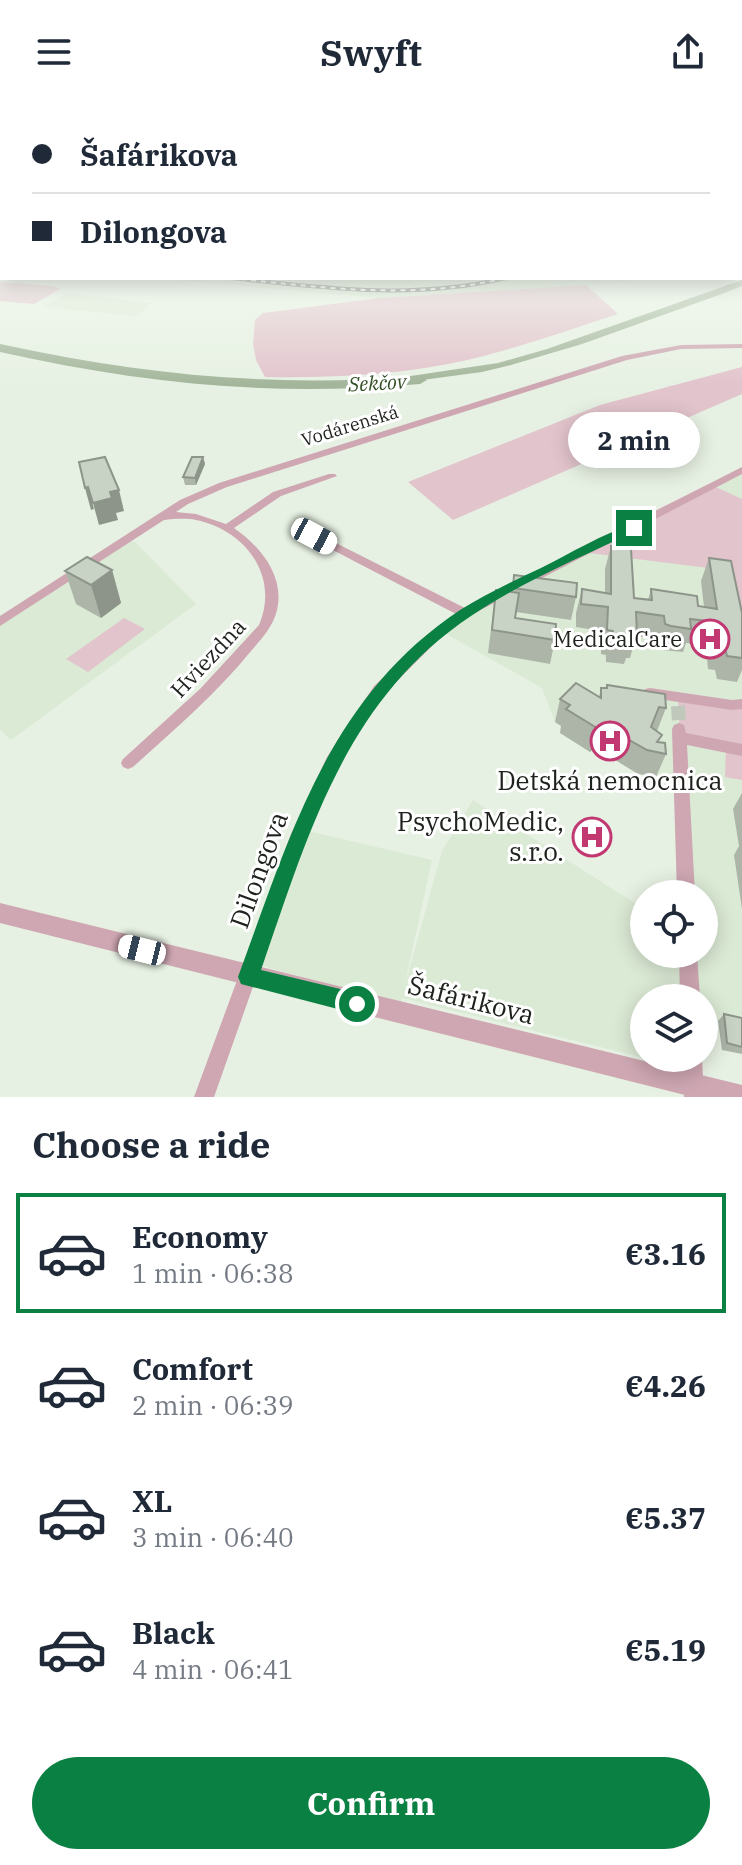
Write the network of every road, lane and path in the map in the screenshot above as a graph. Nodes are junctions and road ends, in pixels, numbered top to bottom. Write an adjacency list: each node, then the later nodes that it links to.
1 (742, 346): 4 (street, Vodárenská)
2 (742, 470): 7 (street, Dilongova)
3 (332, 476): 5 (street)
4 (158, 519): 5 (street, Hviezdna); 8 (street, Vodárenská)
5 (227, 528): 12 (street, Hviezdna)
6 (304, 531): 7 (street)
7 (465, 613): 15 (street, Dilongova)
8 (0, 622)
9 (639, 692): 10 (street)
10 (742, 704)
11 (742, 750): 13 (street)
12 (128, 763)
13 (685, 880)
14 (0, 913): 15 (street, Šafárikova)
15 (248, 977): 16 (street, Šafárikova); 17 (street, Dilongova)
16 (694, 1091): 18 (street, Šafárikova)
17 (204, 1097)
18 (742, 1097)

